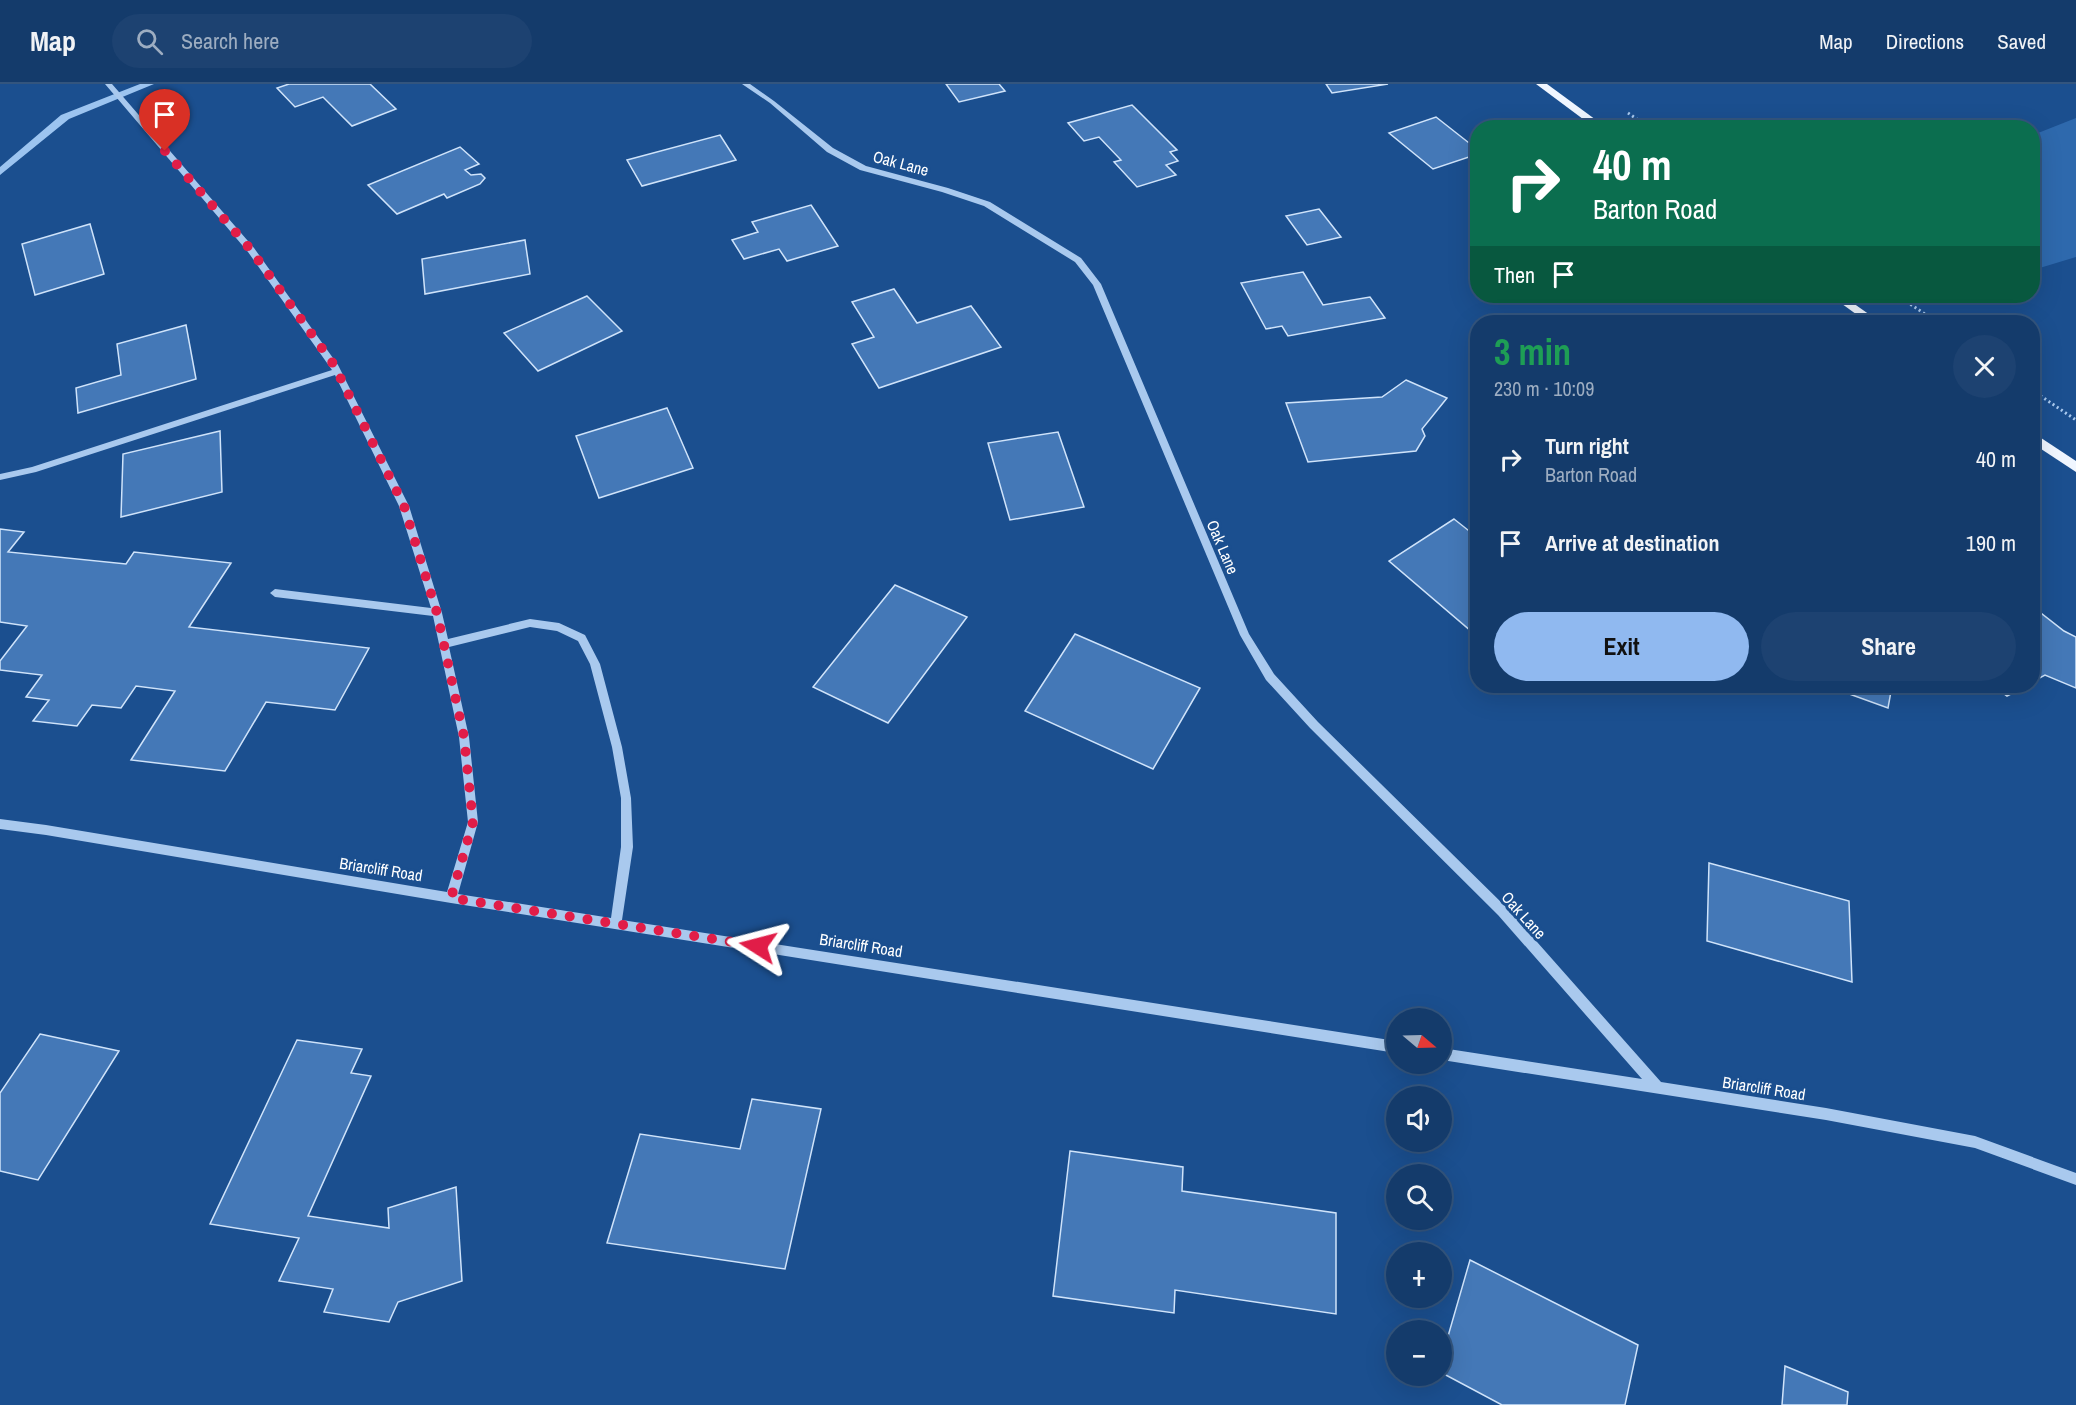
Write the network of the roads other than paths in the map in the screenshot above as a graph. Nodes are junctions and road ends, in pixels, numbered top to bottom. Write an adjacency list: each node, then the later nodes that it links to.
1 (745, 84): 19 (street, Oak Lane)
2 (1541, 84): 4 (main road)
3 (109, 86): 7 (street)
4 (1591, 120)
5 (1846, 303): 6 (main road)
6 (1864, 315)
7 (337, 371): 10 (street); 12 (street)
8 (2040, 442): 9 (main road)
9 (2076, 467)
10 (0, 477)
11 (275, 593): 12 (street)
12 (437, 613): 13 (street)
13 (444, 644): 15 (street); 16 (street)
14 (0, 825): 15 (street, Briarcliff Road)
15 (451, 898): 16 (street, Briarcliff Road)
16 (616, 924): 17 (street, Briarcliff Road)
17 (1386, 1045)
18 (1452, 1056): 19 (street, Briarcliff Road)
19 (1658, 1088): 20 (street, Briarcliff Road)
20 (2076, 1179)

